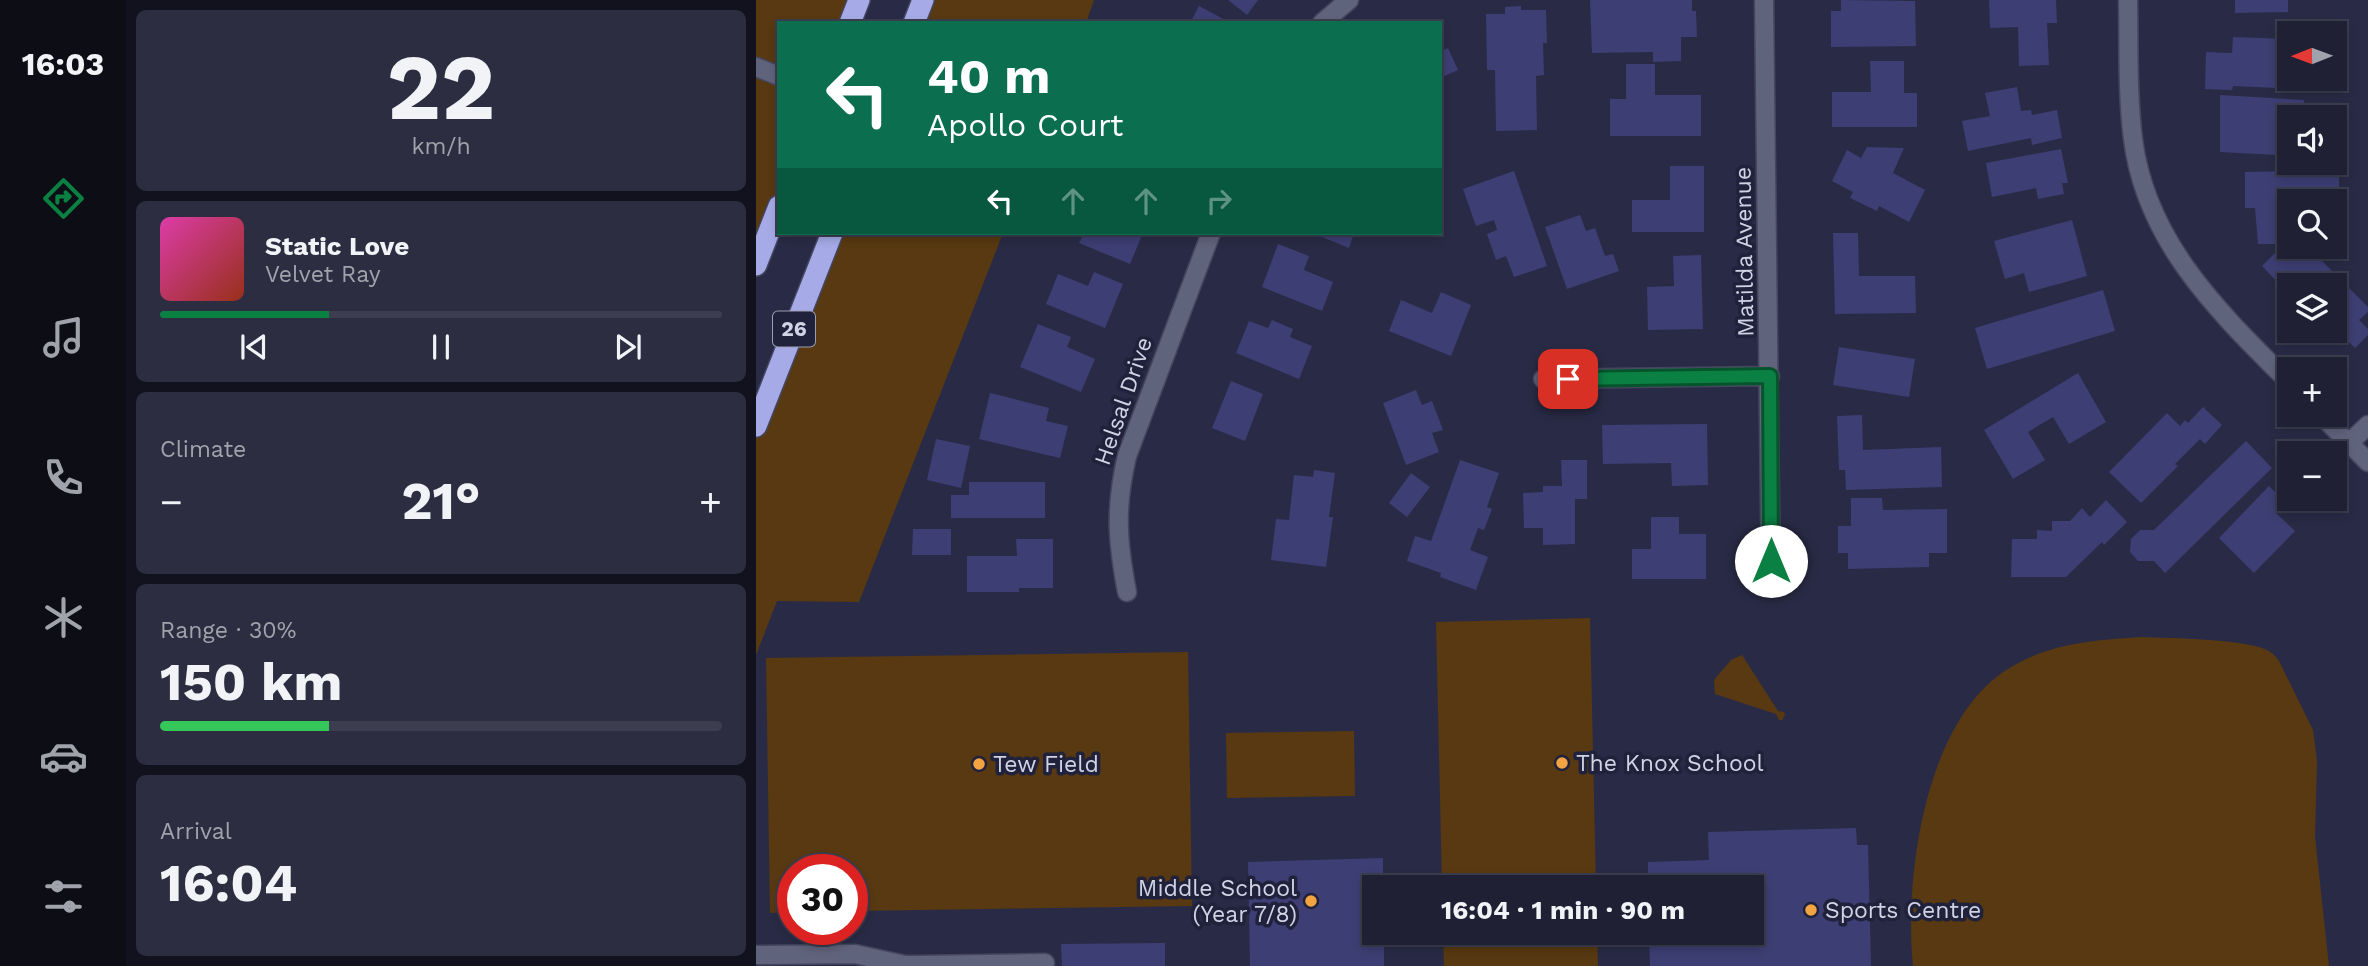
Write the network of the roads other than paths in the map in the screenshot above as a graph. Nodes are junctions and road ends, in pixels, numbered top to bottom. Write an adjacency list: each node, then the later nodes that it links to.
1 (859, 0): 6 (highway)
2 (923, 0): 7 (highway)
3 (1349, 0): 8 (street)
4 (1764, 0): 16 (street, Matilda Avenue)
5 (2128, 0): 15 (street)
6 (851, 21)
7 (915, 21)
8 (1324, 21)
9 (756, 67): 10 (street)
10 (777, 75)
11 (777, 211): 14 (highway)
12 (831, 235): 19 (highway, 26)
13 (1210, 235): 24 (street, Helsal Drive)
14 (756, 265)
15 (2277, 371)
16 (1770, 376): 17 (street); 23 (street, Matilda Avenue)
17 (1543, 379)
18 (2368, 425): 21 (street)
19 (756, 426)
20 (2333, 427): 21 (street)
21 (2349, 443): 22 (street)
22 (2368, 462)
23 (1771, 587)
24 (1127, 592)
25 (756, 955): 26 (street)
26 (1045, 963)

